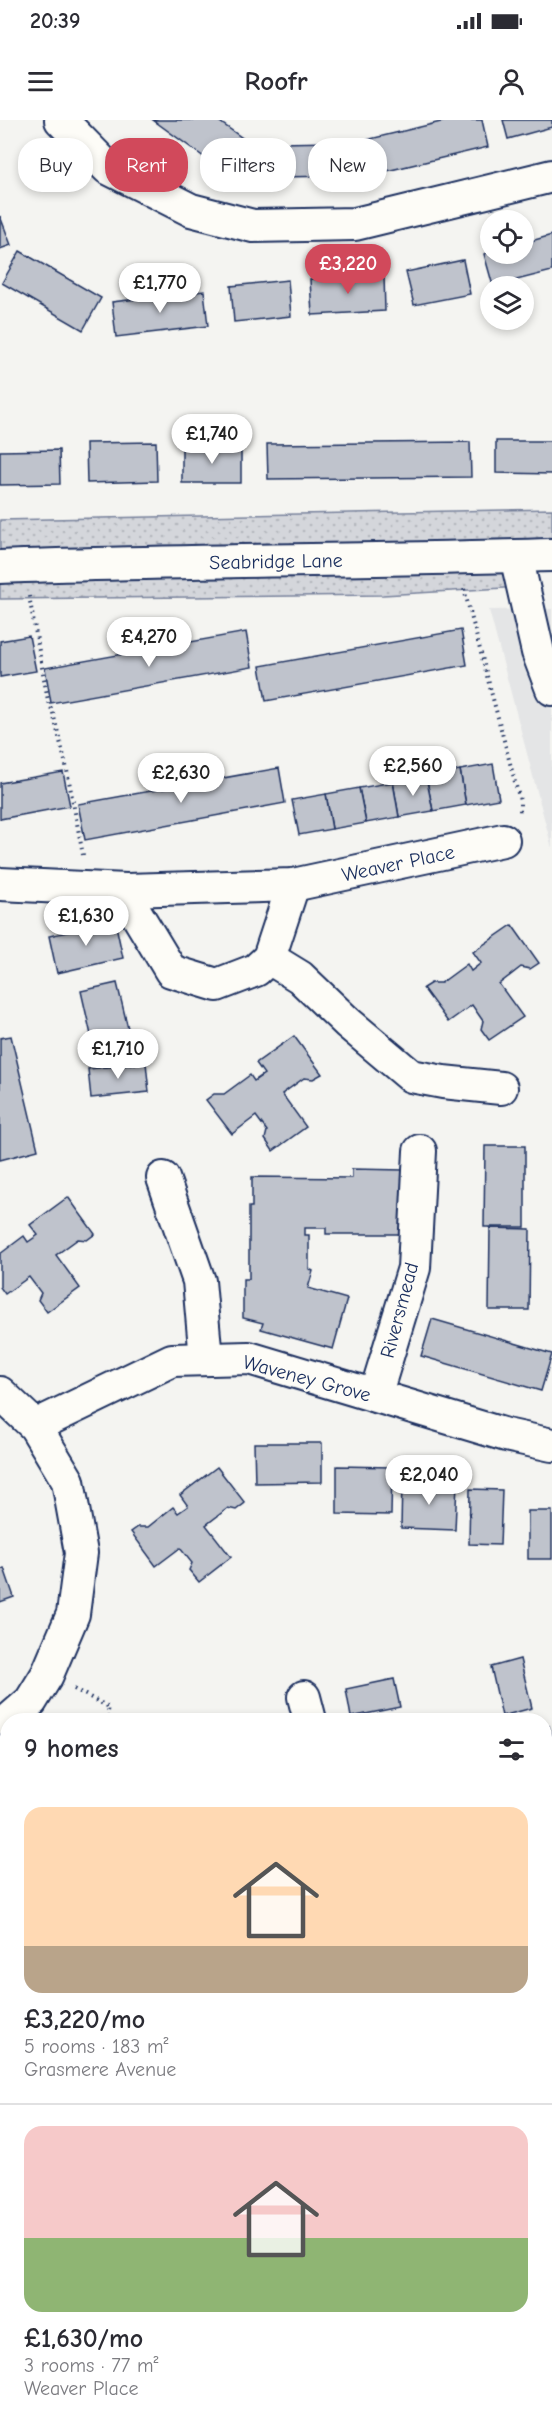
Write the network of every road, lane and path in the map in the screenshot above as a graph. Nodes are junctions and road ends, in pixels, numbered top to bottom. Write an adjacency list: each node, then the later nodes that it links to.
1 (61, 120): 2 (street)
2 (552, 176)
3 (552, 555): 4 (street, Seabridge Lane)
4 (516, 556): 5 (street, Seabridge Lane); 7 (street)
5 (456, 559): 6 (street, Seabridge Lane); 8 (path)
6 (12, 566): 11 (path)
7 (552, 689)
8 (503, 840): 10 (street, Weaver Place)
9 (0, 884): 11 (street, Weaver Place)
10 (293, 885): 12 (street, Weaver Place); 13 (street)
11 (89, 888): 12 (street, Weaver Place)
12 (126, 890): 13 (street)
13 (268, 958): 14 (street)
14 (501, 1088)
15 (420, 1152): 19 (street, Riversmead)
16 (163, 1178): 17 (street)
17 (206, 1359): 19 (street, Waveney Grove); 20 (street, Waveney Grove)
18 (0, 1393): 20 (street)
19 (375, 1396): 21 (street, Waveney Grove)
20 (35, 1426): 22 (street)
21 (552, 1445)
22 (47, 1675): 23 (street); 24 (path)
23 (17, 1713)
24 (107, 1713)

